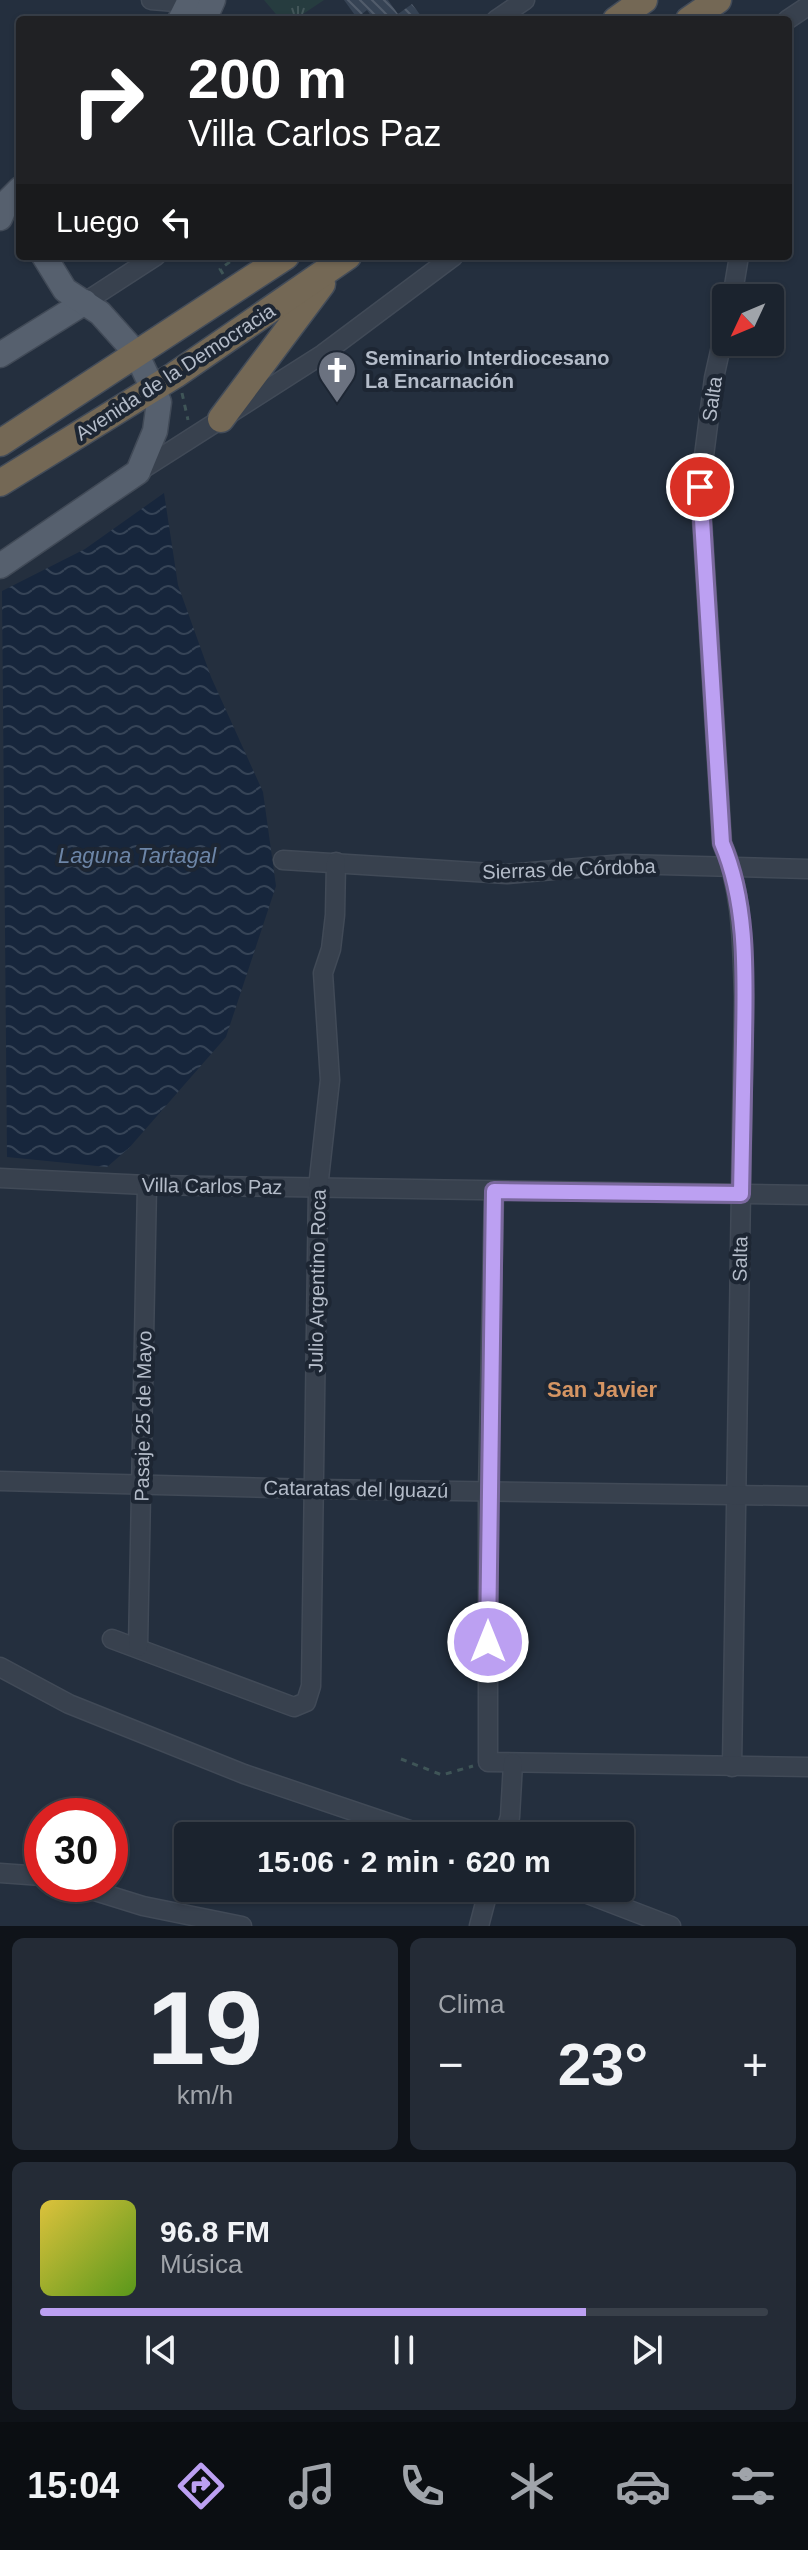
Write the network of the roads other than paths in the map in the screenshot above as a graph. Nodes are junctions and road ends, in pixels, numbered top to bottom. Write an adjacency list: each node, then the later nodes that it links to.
1 (151, 0): 5 (street)
2 (525, 0): 6 (street)
3 (644, 0): 7 (highway)
4 (718, 0): 8 (highway)
5 (198, 8)
6 (502, 16)
7 (622, 16)
8 (695, 16)
9 (46, 260): 17 (main road)
10 (150, 260): 17 (street)
11 (280, 260): 18 (highway, Avenida de la Democracia)
12 (342, 260): 21 (highway, Avenida de la Democracia)
13 (343, 260): 22 (highway)
14 (449, 260): 22 (street)
15 (738, 260): 16 (street)
16 (734, 284)
17 (85, 302): 18 (main road); 19 (main road)
18 (136, 353): 21 (main road); 23 (highway, Avenida de la Democracia)
19 (0, 355)
20 (719, 356): 29 (street, Salta)
21 (154, 387): 24 (main road); 25 (highway, Avenida de la Democracia)
22 (221, 419): 24 (street)
23 (0, 443)
24 (138, 472): 26 (main road)
25 (0, 483)
26 (0, 566)
27 (283, 860): 28 (street, Sierras de Córdoba)
28 (336, 862): 29 (street, Sierras de Córdoba); 33 (street, Julio Argentino Roca)
29 (733, 868): 30 (street, Sierras de Córdoba); 35 (street, Salta)
30 (808, 869)
31 (0, 1178): 32 (street, Villa Carlos Paz)
32 (147, 1185): 33 (street, Villa Carlos Paz); 38 (street, Pasaje 25 de Mayo)
33 (318, 1188): 34 (street, Villa Carlos Paz); 39 (street, Julio Argentino Roca)
34 (494, 1191): 35 (street, Villa Carlos Paz); 40 (street)
35 (741, 1194): 36 (street, Villa Carlos Paz); 41 (street, Salta)
36 (808, 1195)
37 (0, 1481): 38 (street, Cataratas del Iguazú)
38 (142, 1485): 39 (street, Cataratas del Iguazú); 44 (street, Pasaje 25 de Mayo)
39 (314, 1489): 40 (street, Cataratas del Iguazú); 44 (street, Julio Argentino Roca)
40 (488, 1492): 41 (street, Cataratas del Iguazú); 46 (street)
41 (736, 1496): 42 (street, Cataratas del Iguazú); 47 (street, Salta)
42 (808, 1496)
43 (112, 1639): 44 (street)
44 (138, 1647)
45 (0, 1667): 49 (street)
46 (513, 1763): 47 (street); 50 (street)
47 (732, 1767): 48 (street)
48 (808, 1767)
49 (386, 1822)
50 (508, 1822)
51 (0, 1873): 52 (street)
52 (24, 1875)
53 (128, 1901): 56 (street)
54 (485, 1902): 57 (street)
55 (608, 1902): 58 (street)
56 (242, 1926)
57 (479, 1926)
58 (671, 1926)

